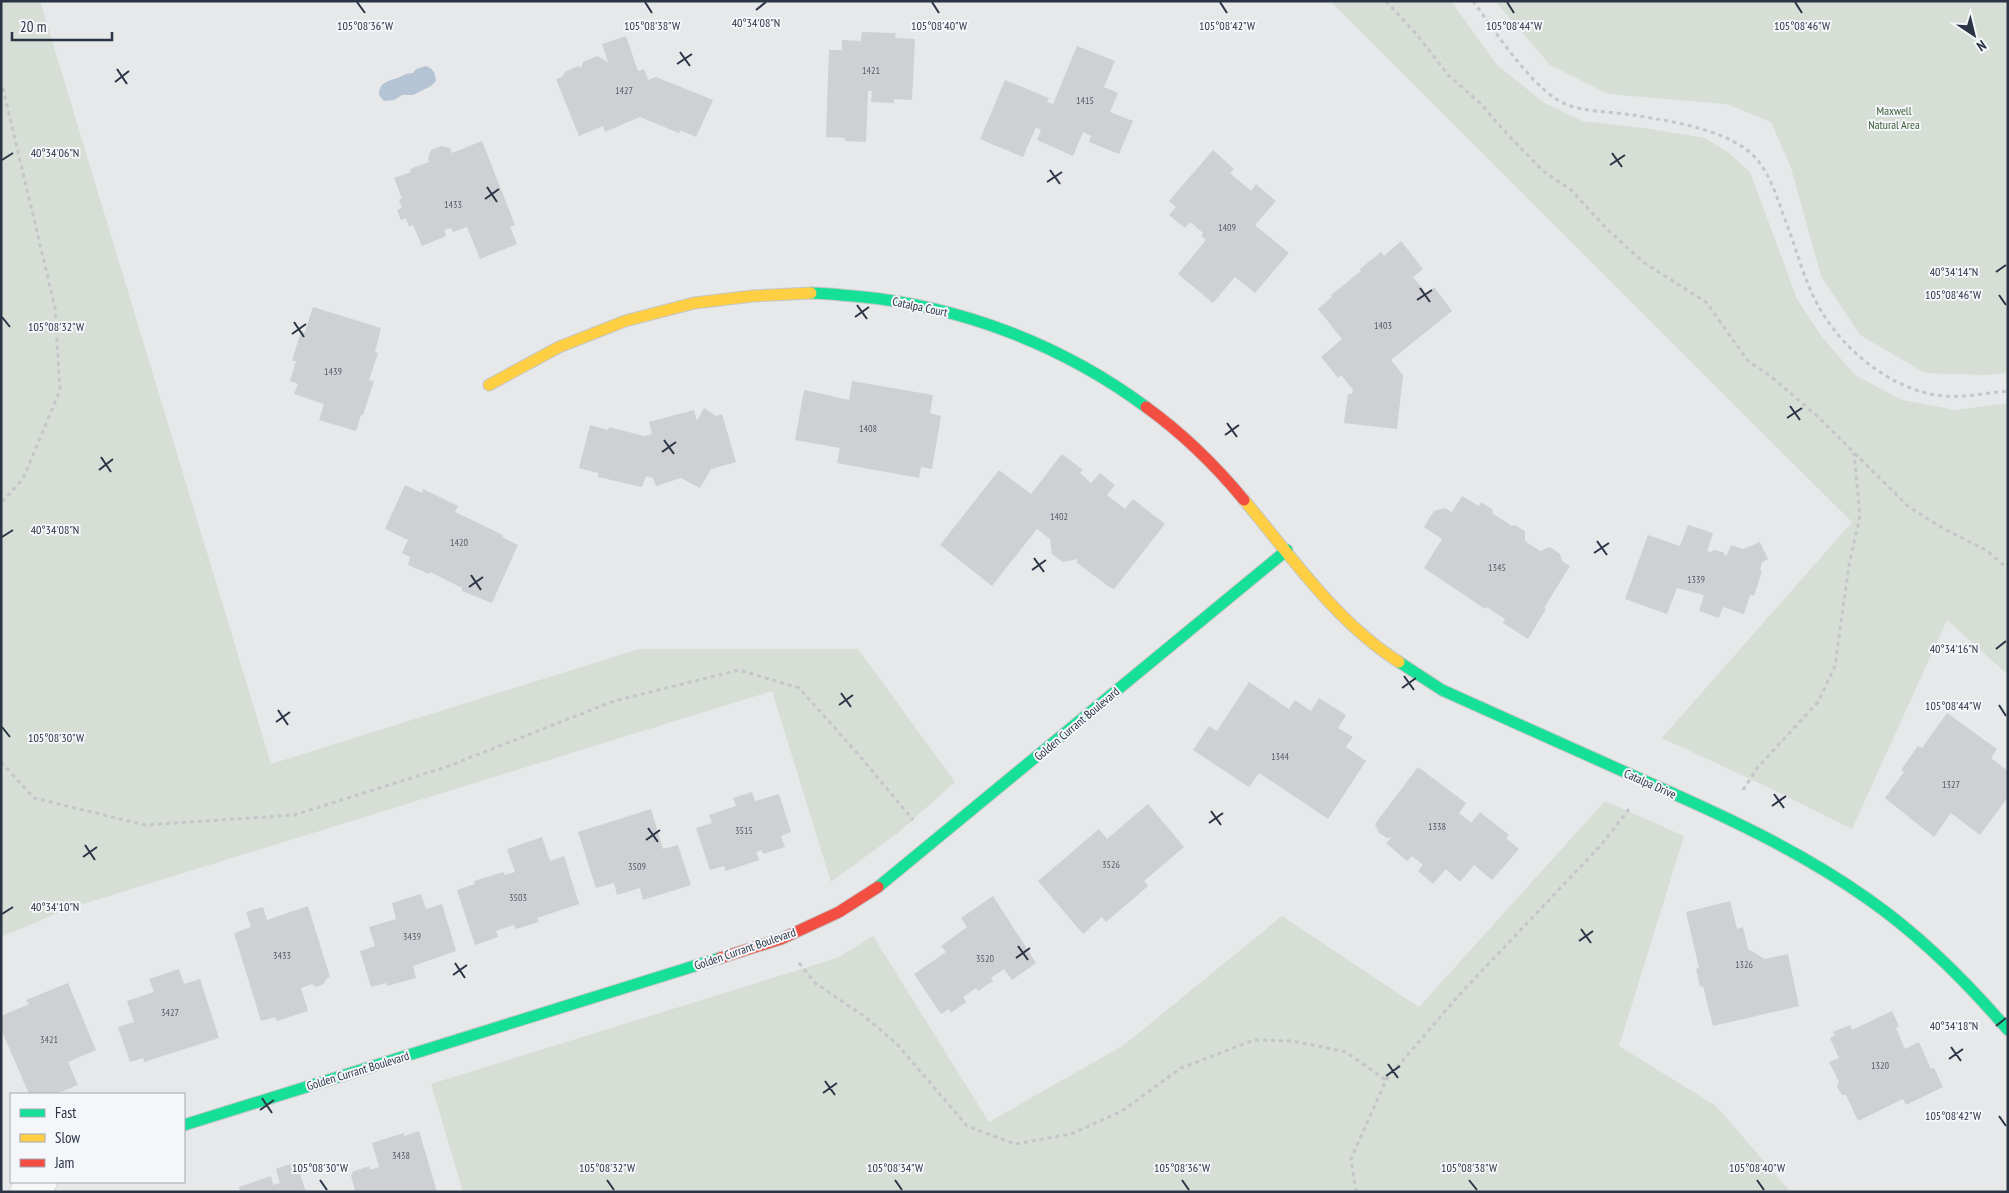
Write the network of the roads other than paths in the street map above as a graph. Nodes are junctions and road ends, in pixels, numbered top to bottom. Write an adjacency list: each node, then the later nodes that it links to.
1 (489, 385): 2 (street, Catalpa Court)
2 (1287, 550): 3 (street, Catalpa Drive); 4 (street, Golden Currant Boulevard)
3 (2008, 1030)
4 (185, 1125)
5 (41, 1183): 6 (street)
6 (24, 1192)

